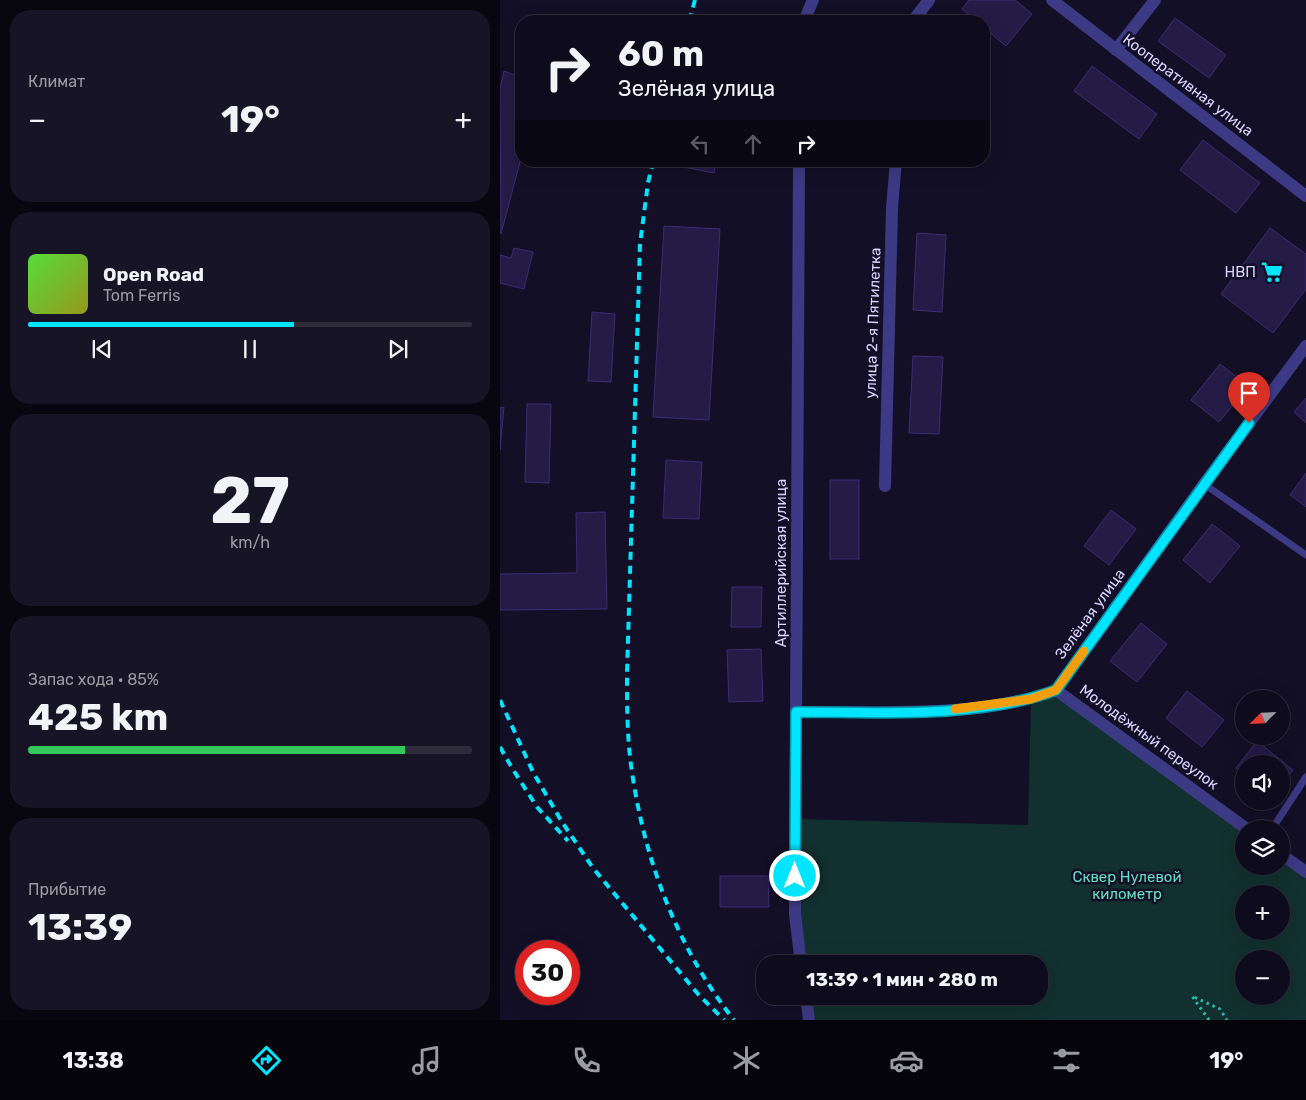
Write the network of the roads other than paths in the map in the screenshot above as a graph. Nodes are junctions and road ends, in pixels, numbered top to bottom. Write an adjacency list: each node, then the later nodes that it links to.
1 (813, 0): 5 (street)
2 (929, 0): 6 (street)
3 (1052, 0): 7 (street, Кооперативная улица)
4 (1154, 0): 7 (street)
5 (807, 15)
6 (918, 15)
7 (1116, 50): 10 (street, Кооперативная улица)
8 (799, 167): 16 (street, Артиллерийская улица)
9 (895, 167): 13 (street, улица 2-я Пятилетка)
10 (1306, 196)
11 (1306, 346): 12 (street, Зелёная улица)
12 (1204, 484): 14 (lane); 15 (street, Зелёная улица)
13 (885, 486)
14 (1306, 555)
15 (1056, 690): 16 (street); 18 (street, Молодёжный переулок)
16 (796, 712): 22 (street, Артиллерийская улица)
17 (1306, 777): 19 (lane)
18 (1235, 820)
19 (1278, 820)
20 (1290, 860): 21 (street)
21 (1306, 872)
22 (800, 955)
23 (807, 1005): 24 (street)
24 (809, 1020)

